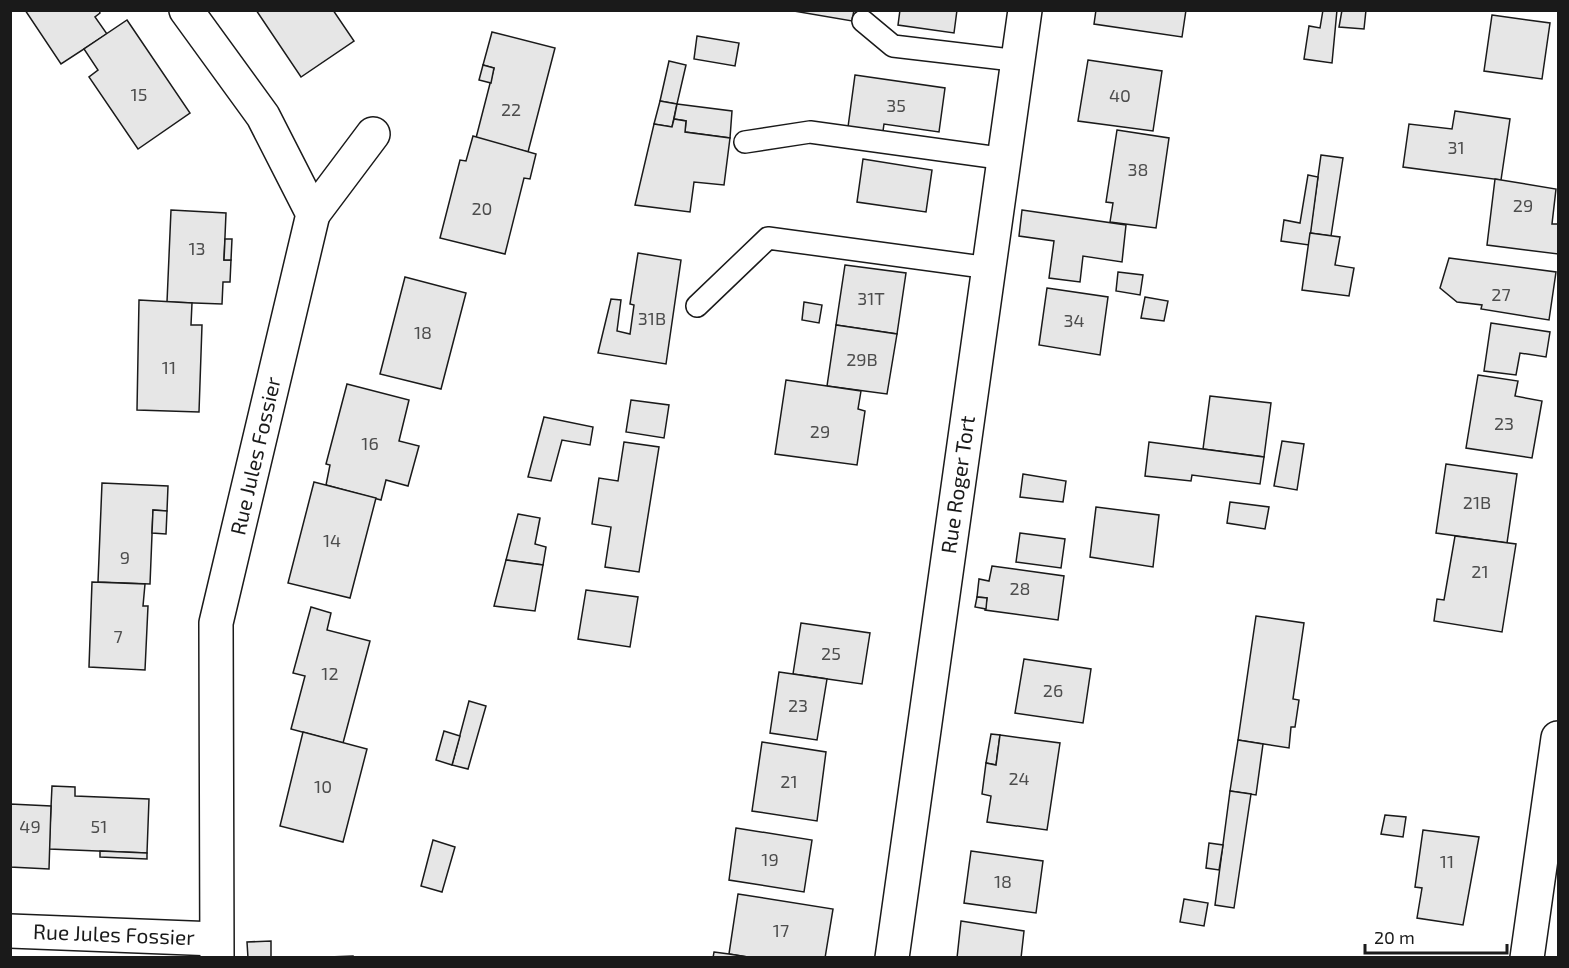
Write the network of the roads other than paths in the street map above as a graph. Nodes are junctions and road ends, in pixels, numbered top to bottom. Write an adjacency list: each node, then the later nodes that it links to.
1 (186, 10): 8 (street)
2 (1025, 10): 4 (street, Rue Roger Tort)
3 (863, 21): 4 (lane)
4 (1020, 62): 7 (street, Rue Roger Tort)
5 (373, 134): 8 (street)
6 (745, 142): 7 (lane)
7 (1006, 159): 9 (street, Rue Roger Tort)
8 (313, 214): 13 (street, Rue Jules Fossier)
9 (990, 268): 10 (lane); 14 (street, Rue Roger Tort)
10 (697, 306)
11 (1558, 738): 15 (street)
12 (10, 931): 13 (street, Rue Jules Fossier)
13 (217, 948)
14 (892, 957)
15 (1527, 957)

